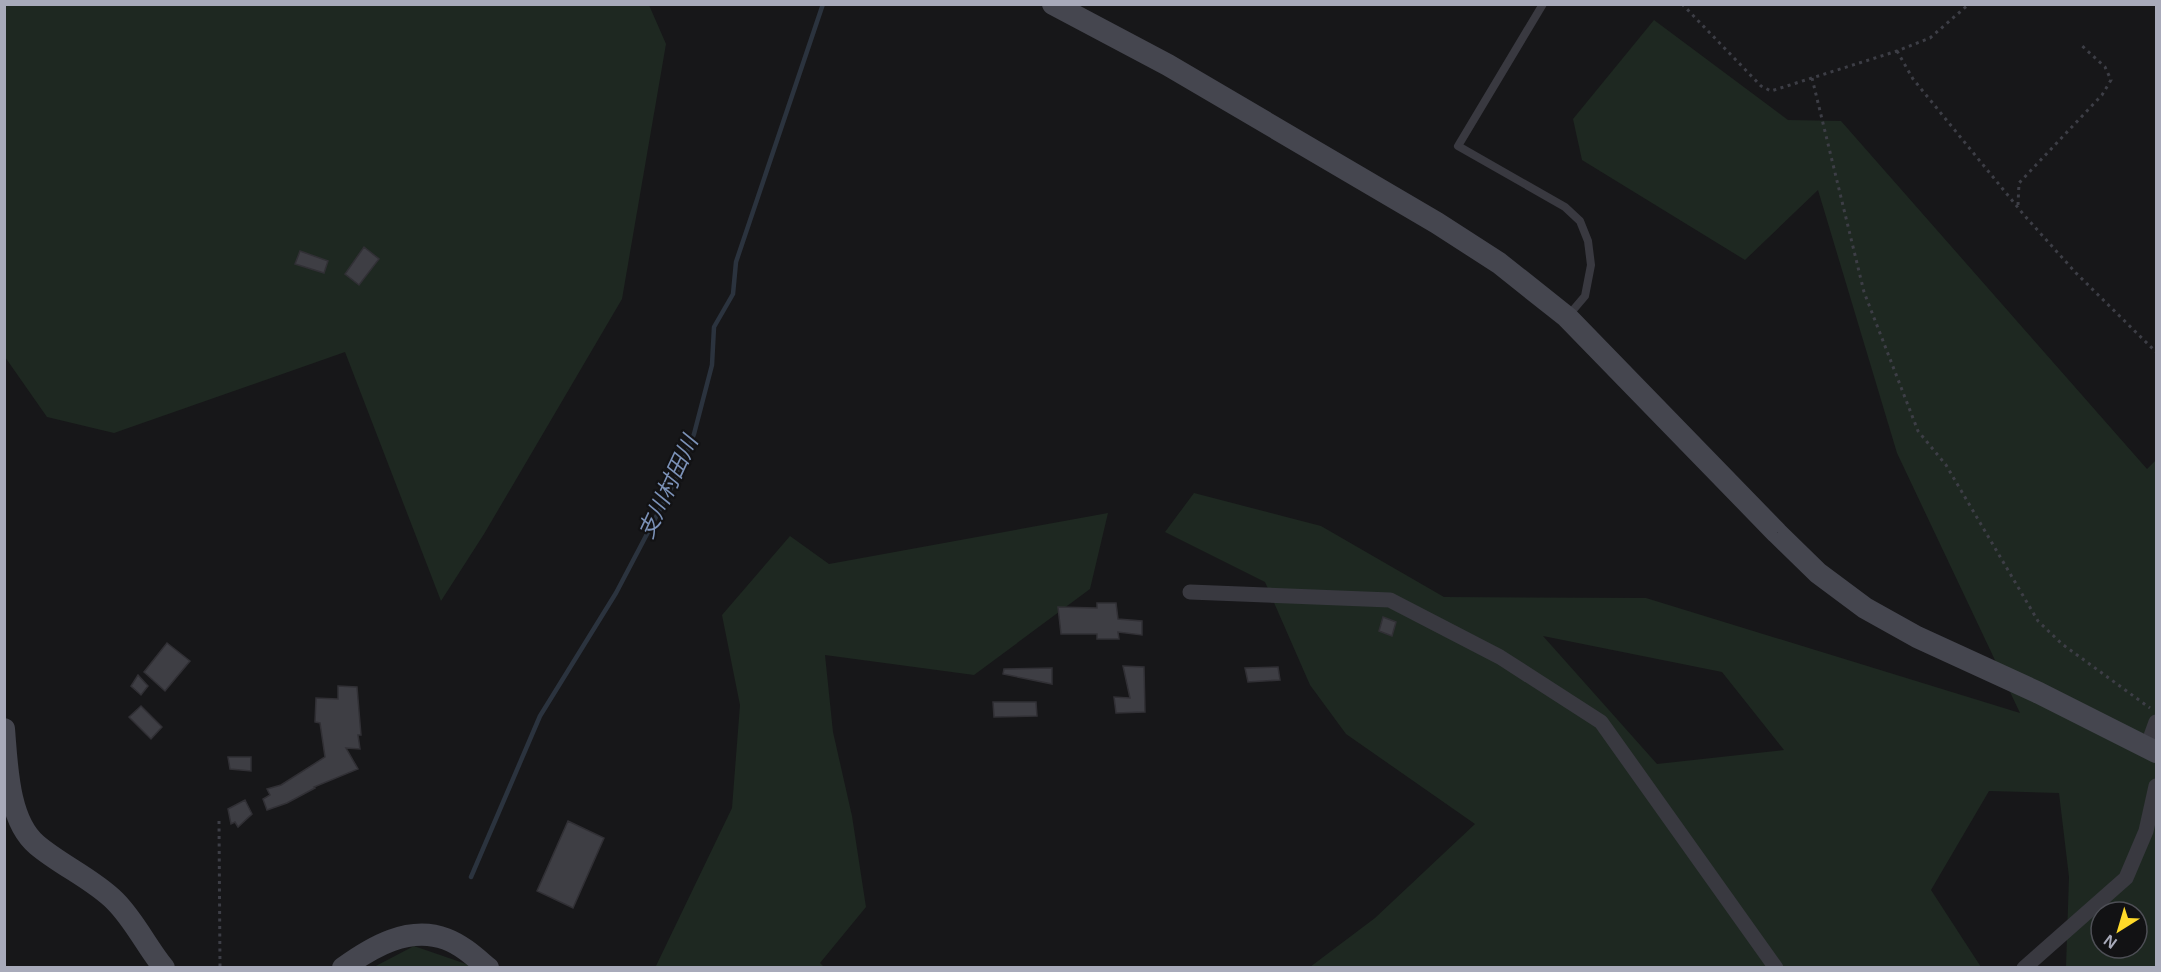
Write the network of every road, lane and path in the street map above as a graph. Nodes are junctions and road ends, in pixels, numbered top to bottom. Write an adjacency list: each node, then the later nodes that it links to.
1 (1053, 4): 9 (street)
2 (1543, 4): 9 (lane)
3 (1682, 4): 7 (path)
4 (1969, 4): 6 (path)
5 (2080, 44): 8 (path)
6 (1897, 51): 7 (path); 8 (path)
7 (1812, 78): 12 (path)
8 (2018, 207): 10 (path)
9 (1567, 317): 15 (street)
10 (2157, 352)
11 (1190, 592): 22 (street)
12 (2157, 709)
13 (2157, 722): 15 (street)
14 (4, 729): 18 (street)
15 (2152, 750)
16 (2157, 786): 23 (street)
17 (219, 821): 19 (path)
18 (164, 968)
19 (220, 968)
20 (343, 968): 21 (street)
21 (488, 968)
22 (1776, 968)
23 (2024, 968)

